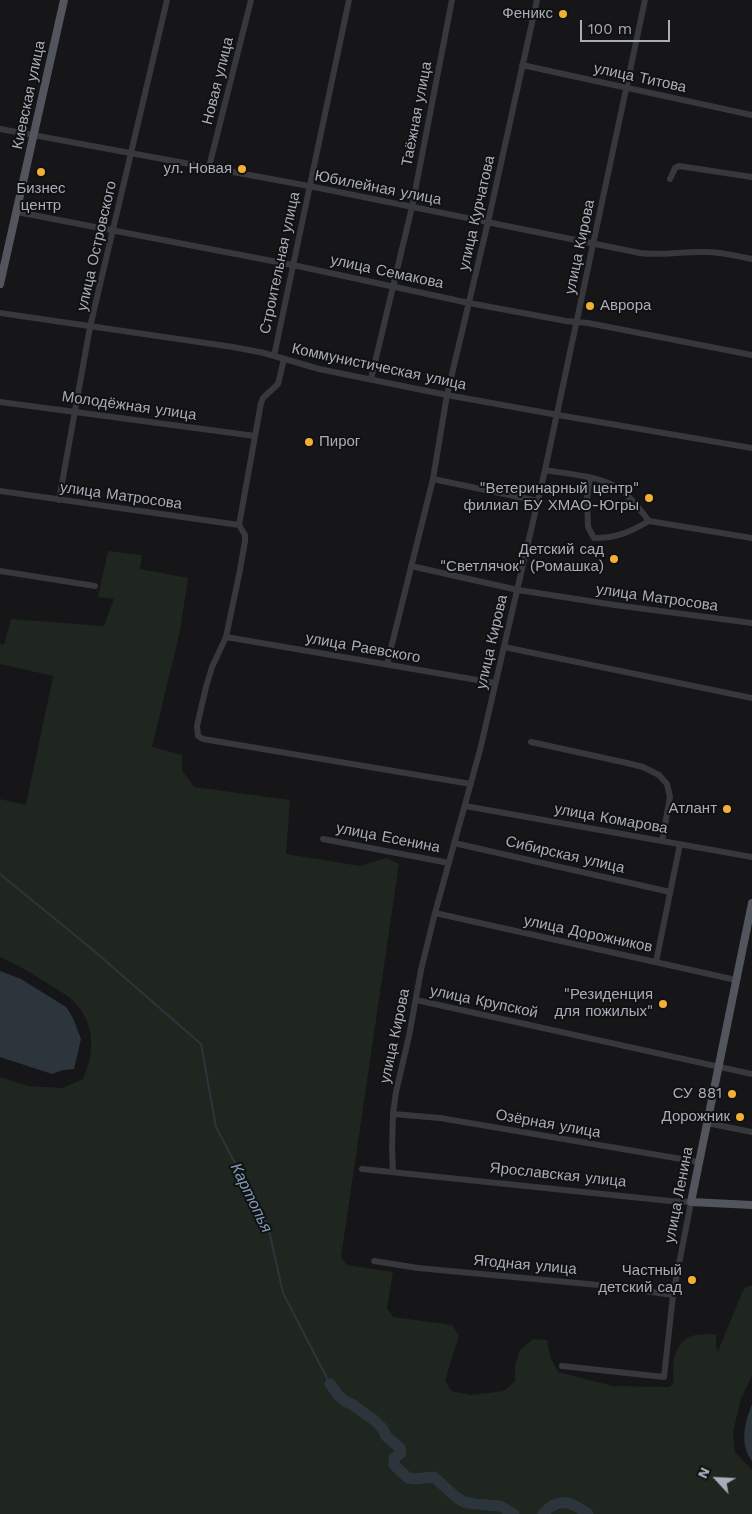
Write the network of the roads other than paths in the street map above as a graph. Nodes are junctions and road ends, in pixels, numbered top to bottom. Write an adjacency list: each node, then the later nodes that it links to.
1 (64, 0): 12 (main road, Киевская улица)
2 (167, 0): 13 (street, улица Островского)
3 (251, 0): 14 (street, Новая улица)
4 (349, 0): 17 (street, Строительная улица)
5 (452, 0): 18 (street, Таёжная улица)
6 (537, 0): 8 (street, улица Курчатова)
7 (646, 0): 9 (street, улица Кирова)
8 (522, 65): 9 (street, улица Титова); 20 (street, улица Курчатова)
9 (626, 88): 10 (street, улица Титова); 22 (street, улица Кирова)
10 (752, 115)
11 (0, 129): 12 (street, Юбилейная улица)
12 (34, 135): 13 (street, Юбилейная улица); 19 (main road, Киевская улица)
13 (132, 153): 14 (street, Юбилейная улица); 21 (street, улица Островского)
14 (209, 167): 17 (street, Юбилейная улица)
15 (752, 177): 16 (street)
16 (670, 178)
17 (309, 186): 18 (street, Юбилейная улица); 24 (street, Строительная улица)
18 (412, 207): 20 (street, Юбилейная улица); 26 (street, Таёжная улица)
19 (17, 212): 21 (street, улица Семакова); 25 (main road, Киевская улица)
20 (488, 222): 22 (street, Юбилейная улица); 27 (street, улица Курчатова)
21 (113, 230): 24 (street, улица Семакова); 30 (street, улица Островского)
22 (593, 243): 23 (street, Юбилейная улица); 29 (street, улица Кирова)
23 (752, 259)
24 (293, 265): 26 (street, улица Семакова); 32 (street, Строительная улица)
25 (0, 284)
26 (392, 287): 27 (street, улица Семакова); 34 (street, Таёжная улица)
27 (469, 303): 29 (street, улица Семакова); 35 (street, улица Курчатова)
28 (0, 313): 30 (street, Коммунистическая улица)
29 (577, 322): 31 (street, улица Семакова); 38 (street, улица Кирова)
30 (90, 327): 32 (street, Коммунистическая улица); 37 (street, улица Островского)
31 (752, 355)
32 (274, 356): 33 (street, Коммунистическая улица)
33 (284, 359): 34 (street, Коммунистическая улица); 39 (street)
34 (371, 379): 35 (street, Коммунистическая улица)
35 (447, 395): 38 (street, Коммунистическая улица); 43 (street, улица Курчатова)
36 (0, 402): 37 (street, Молодёжная улица)
37 (74, 412): 39 (street, Молодёжная улица); 45 (street, улица Островского)
38 (558, 415): 40 (street, Коммунистическая улица); 41 (street, улица Кирова)
39 (255, 436): 48 (street)
40 (752, 448)
41 (545, 470): 42 (street); 46 (street, улица Кирова)
42 (590, 478): 47 (street); 47 (street)
43 (433, 479): 46 (street); 50 (street, улица Курчатова)
44 (0, 491): 45 (street, улица Матросова)
45 (59, 500): 48 (street, улица Матросова)
46 (538, 501): 53 (street, улица Кирова)
47 (649, 521): 49 (street)
48 (239, 526): 55 (street)
49 (752, 538)
50 (412, 566): 53 (street, улица Матросова); 57 (street, улица Курчатова)
51 (0, 571): 52 (street)
52 (95, 586)
53 (518, 590): 54 (street, улица Матросова); 56 (street, улица Кирова)
54 (752, 624)
55 (226, 637): 57 (street, улица Раевского); 61 (street)
56 (504, 647): 58 (street, улица Кирова); 59 (street)
57 (387, 664): 58 (street, улица Раевского)
58 (495, 683): 61 (street, улица Кирова)
59 (752, 698)
60 (532, 742): 64 (street)
61 (471, 784): 62 (street, улица Кирова)
62 (465, 806): 64 (street, улица Комарова); 65 (street, улица Кирова)
63 (323, 839): 68 (street, улица Есенина)
64 (662, 841): 66 (street, улица Комарова)
65 (454, 843): 68 (street, улица Кирова); 69 (street, Сибирская улица)
66 (680, 844): 67 (street, улица Комарова); 69 (street)
67 (752, 857)
68 (449, 862): 71 (street, улица Кирова)
69 (670, 892): 72 (street)
70 (752, 903): 73 (main road, улица Ленина)
71 (434, 912): 72 (street, улица Дорожников); 74 (street, улица Кирова)
72 (656, 962): 73 (street, улица Дорожников)
73 (736, 980): 75 (main road, улица Ленина)
74 (416, 1000): 75 (street, улица Крупской); 77 (street, улица Кирова)
75 (719, 1066): 76 (street, улица Крупской); 78 (main road, улица Ленина)
76 (752, 1074)
77 (393, 1114): 80 (street, Озёрная улица); 82 (street, улица Кирова)
78 (708, 1123): 79 (street); 80 (main road, улица Ленина)
79 (752, 1132)
80 (699, 1162): 83 (main road, улица Ленина)
81 (362, 1170): 82 (street, Ярославская улица)
82 (394, 1172): 83 (street, Ярославская улица)
83 (691, 1202): 84 (main road, Ярославская улица); 86 (street, улица Ленина)
84 (752, 1205)
85 (374, 1261): 86 (street, Ягодная улица)
86 (673, 1295): 87 (street, улица Ленина)
87 (562, 1366)

